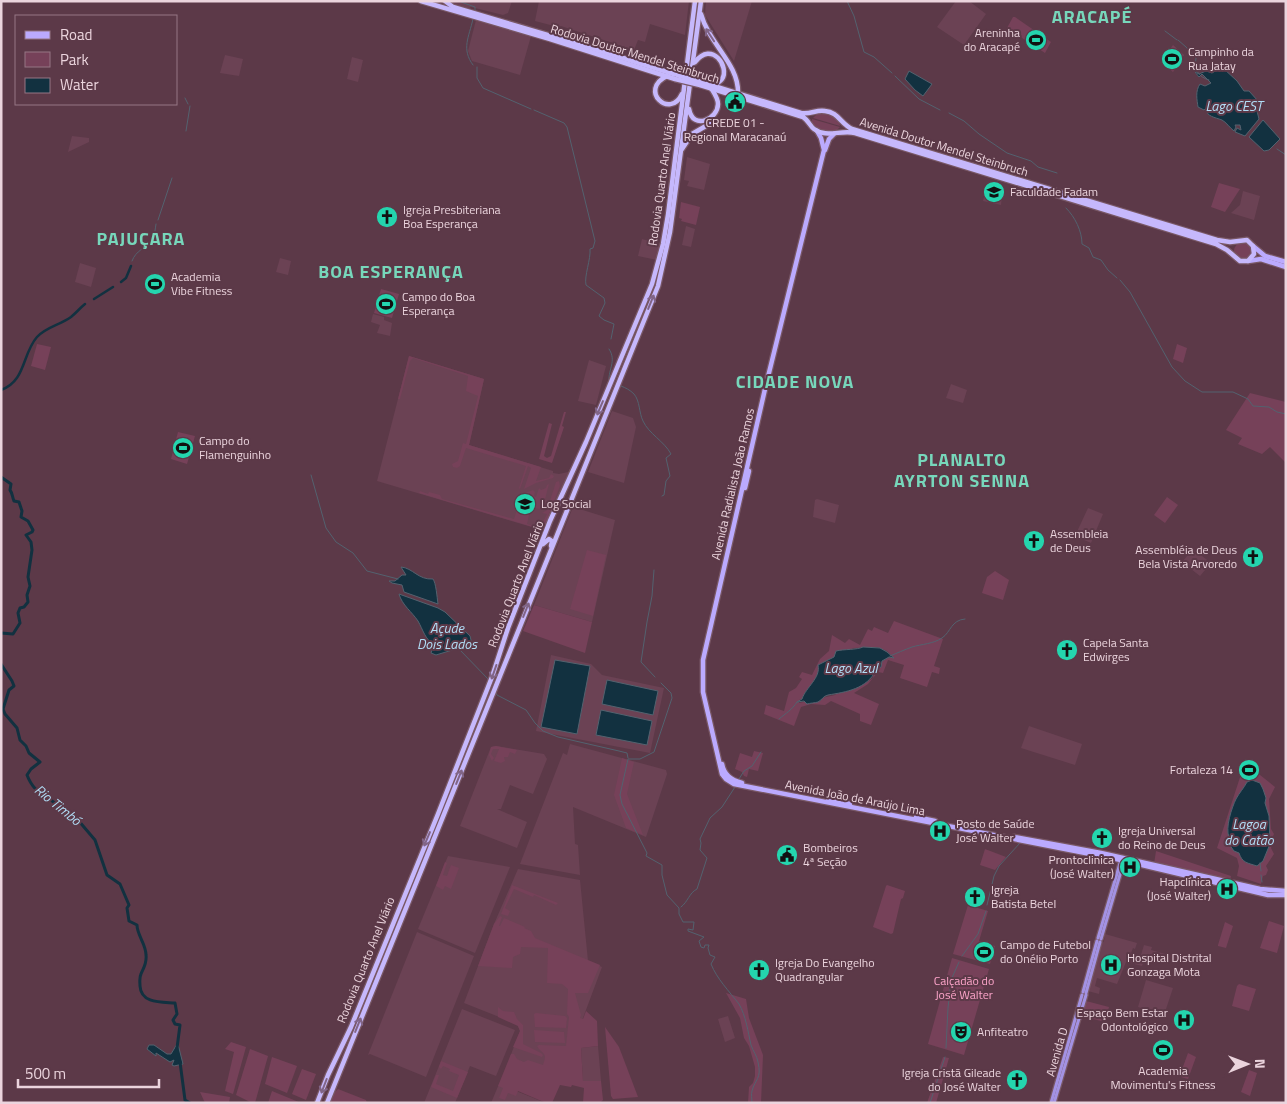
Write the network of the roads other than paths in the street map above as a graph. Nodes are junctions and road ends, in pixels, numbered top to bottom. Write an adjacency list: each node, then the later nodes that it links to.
1 (421, 1): 6 (highway, Rodovia Doutor Mendel Steinbruch)
2 (440, 1): 6 (highway)
3 (445, 1): 9 (highway, Rodovia Doutor Mendel Steinbruch)
4 (695, 1): 11 (highway, Rodovia Quarto Anel Viário)
5 (701, 4): 7 (highway, Rodovia Quarto Anel Viário); 12 (highway, one-way to 5)
6 (436, 6): 8 (highway, Rodovia Doutor Mendel Steinbruch)
7 (694, 63): 10 (highway); 13 (highway, Rodovia Quarto Anel Viário)
8 (667, 76): 9 (highway, Rodovia Doutor Mendel Steinbruch); 11 (highway)
9 (676, 77): 10 (highway, Rodovia Doutor Mendel Steinbruch, bridge)
10 (712, 87): 12 (highway, Rodovia Doutor Mendel Steinbruch); 13 (highway); 17 (highway, Rodovia Doutor Mendel Steinbruch)
11 (685, 88): 21 (highway, Rodovia Quarto Anel Viário)
12 (738, 93): 14 (highway, Rodovia Doutor Mendel Steinbruch)
13 (688, 104): 20 (highway, Rodovia Quarto Anel Viário)
14 (816, 112): 15 (highway, Rodovia Doutor Mendel Steinbruch); 17 (highway)
15 (841, 120): 19 (highway); 24 (highway, Avenida Doutor Mendel Steinbruch)
16 (711, 123): 20 (highway)
17 (811, 125): 18 (highway, Rodovia Doutor Mendel Steinbruch)
18 (816, 130): 19 (highway); 36 (main road, Avenida Radialista João Ramos)
19 (835, 133): 24 (highway, Avenida Doutor Mendel Steinbruch); 36 (main road, Avenida Radialista João Ramos)
20 (680, 154): 22 (highway, Rodovia Quarto Anel Viário)
21 (668, 215): 22 (highway); 30 (highway, Rodovia Quarto Anel Viário)
22 (672, 220): 31 (highway, Rodovia Quarto Anel Viário, one-way to 22)
23 (1238, 241): 24 (highway); 25 (highway); 26 (highway)
24 (1216, 242): 26 (highway)
25 (1253, 246): 27 (highway); 28 (main road)
26 (1234, 256): 27 (highway)
27 (1248, 261): 29 (main road)
28 (1286, 262)
29 (1286, 266)
30 (606, 393): 31 (highway); 32 (highway, Rodovia Quarto Anel Viário, one-way to 32)
31 (613, 394): 33 (highway, Rodovia Quarto Anel Viário)
32 (550, 521): 33 (highway); 34 (highway, Rodovia Quarto Anel Viário)
33 (560, 526): 35 (highway, Rodovia Quarto Anel Viário)
34 (539, 550): 35 (highway); 37 (highway, Rodovia Quarto Anel Viário, one-way to 37)
35 (550, 552): 38 (highway, Rodovia Quarto Anel Viário, one-way to 35)
36 (706, 699): 41 (main road, Avenida João de Araújo Lima)
37 (468, 737): 38 (highway); 39 (highway, Rodovia Quarto Anel Viário)
38 (475, 739): 40 (highway, Rodovia Quarto Anel Viário, one-way to 38)
39 (435, 821): 40 (highway); 44 (highway, Rodovia Quarto Anel Viário, one-way to 44)
40 (441, 824): 47 (highway, Rodovia Quarto Anel Viário)
41 (1123, 859): 43 (main road, Avenida João de Araújo Lima); 55 (main road, Avenida D)
42 (1250, 883): 43 (main road)
43 (1253, 889): 45 (main road, Avenida João de Araújo Lima)
44 (406, 890): 47 (highway); 49 (highway, Rodovia Quarto Anel Viário)
45 (1260, 891): 46 (main road, Avenida João de Araújo Lima); 48 (main road, Avenida João de Araújo Lima)
46 (1286, 891)
47 (412, 892): 50 (highway, Rodovia Quarto Anel Viário)
48 (1286, 896)
49 (398, 910): 50 (highway); 51 (highway, Rodovia Quarto Anel Viário)
50 (405, 910): 52 (highway, Rodovia Quarto Anel Viário, one-way to 50)
51 (334, 1062): 52 (highway); 53 (highway, Rodovia Quarto Anel Viário, one-way to 53)
52 (342, 1066): 54 (highway, Rodovia Quarto Anel Viário)
53 (317, 1103)
54 (327, 1103)
55 (1053, 1103)

